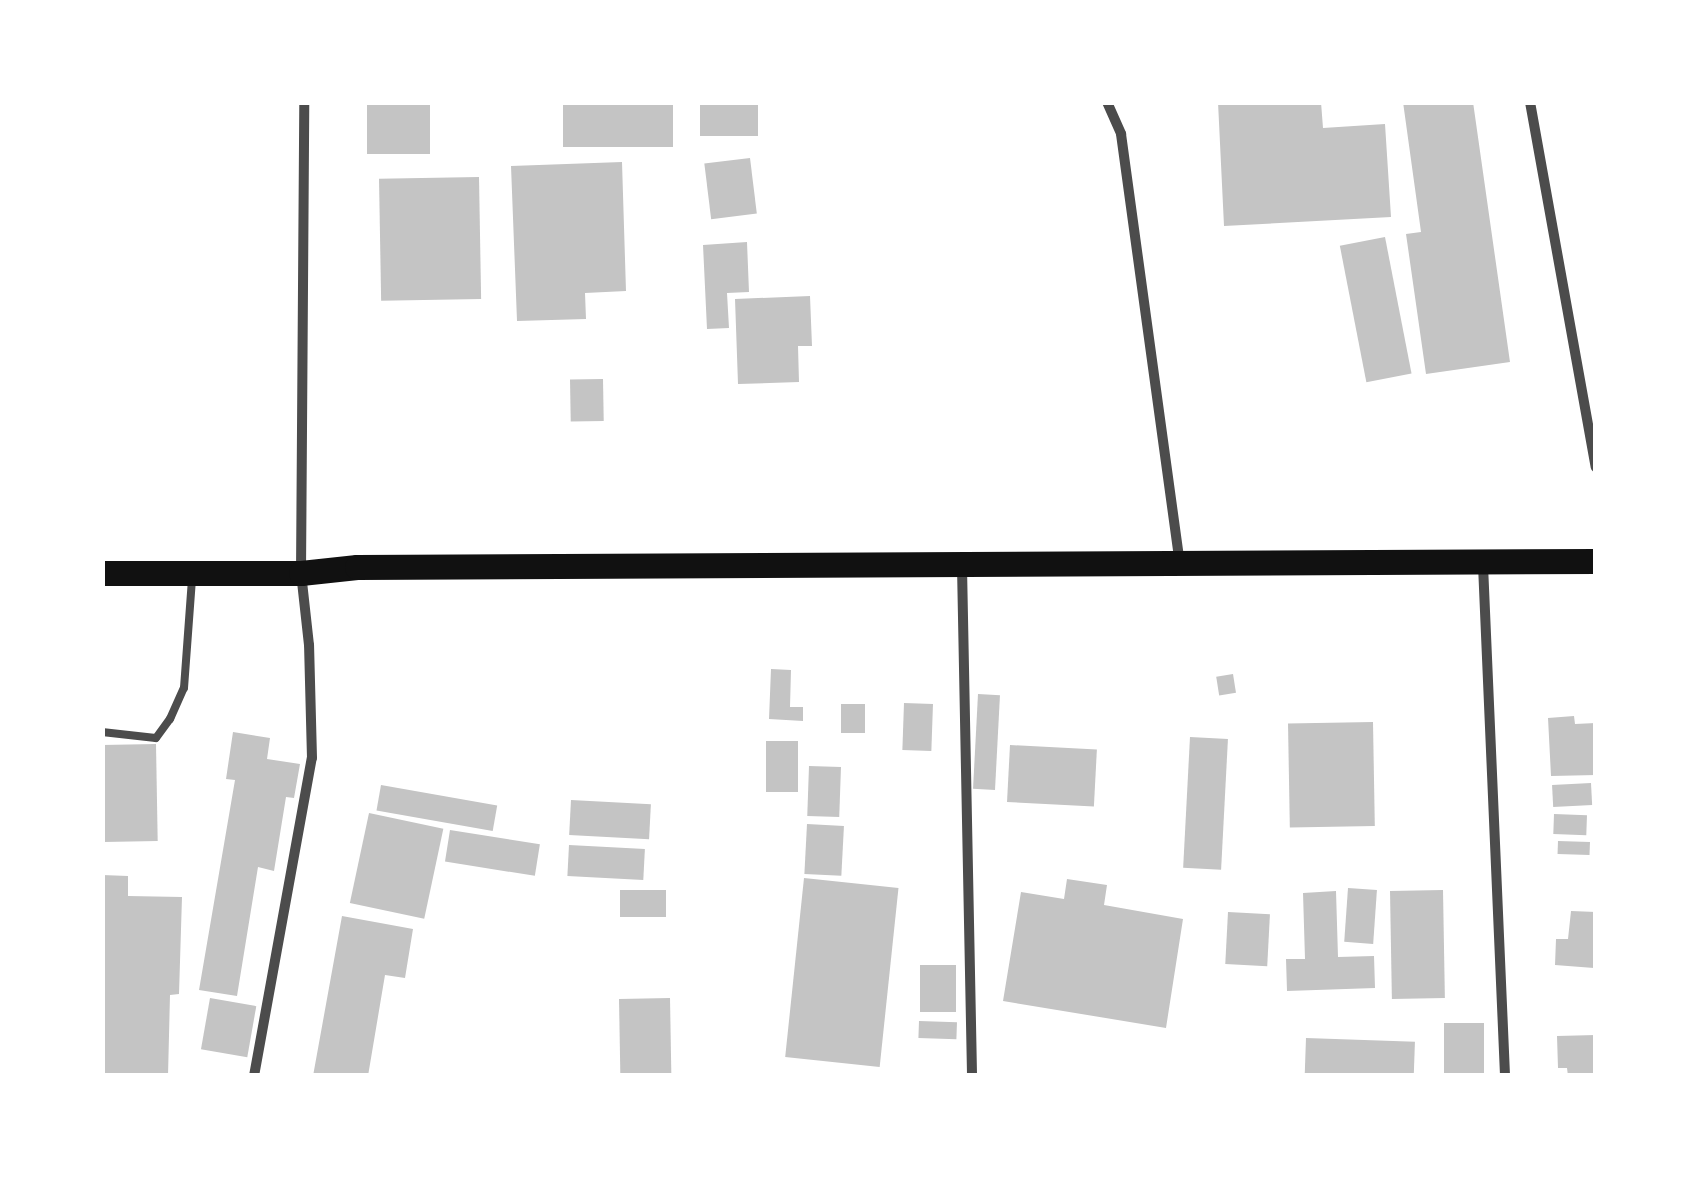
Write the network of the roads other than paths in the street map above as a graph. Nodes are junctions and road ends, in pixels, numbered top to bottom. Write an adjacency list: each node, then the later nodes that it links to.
1 (304, 102): 11 (street)
2 (1108, 102): 6 (street)
3 (1530, 102): 4 (street)
4 (1596, 467)
5 (1596, 561): 7 (main road)
6 (1180, 563): 7 (main road); 8 (main road)
7 (1483, 564): 15 (street)
8 (962, 566): 11 (main road); 14 (street)
9 (102, 573): 10 (main road)
10 (192, 573): 11 (main road); 12 (lane)
11 (301, 573): 13 (street)
12 (102, 732)
13 (254, 1076)
14 (972, 1076)
15 (1505, 1076)

